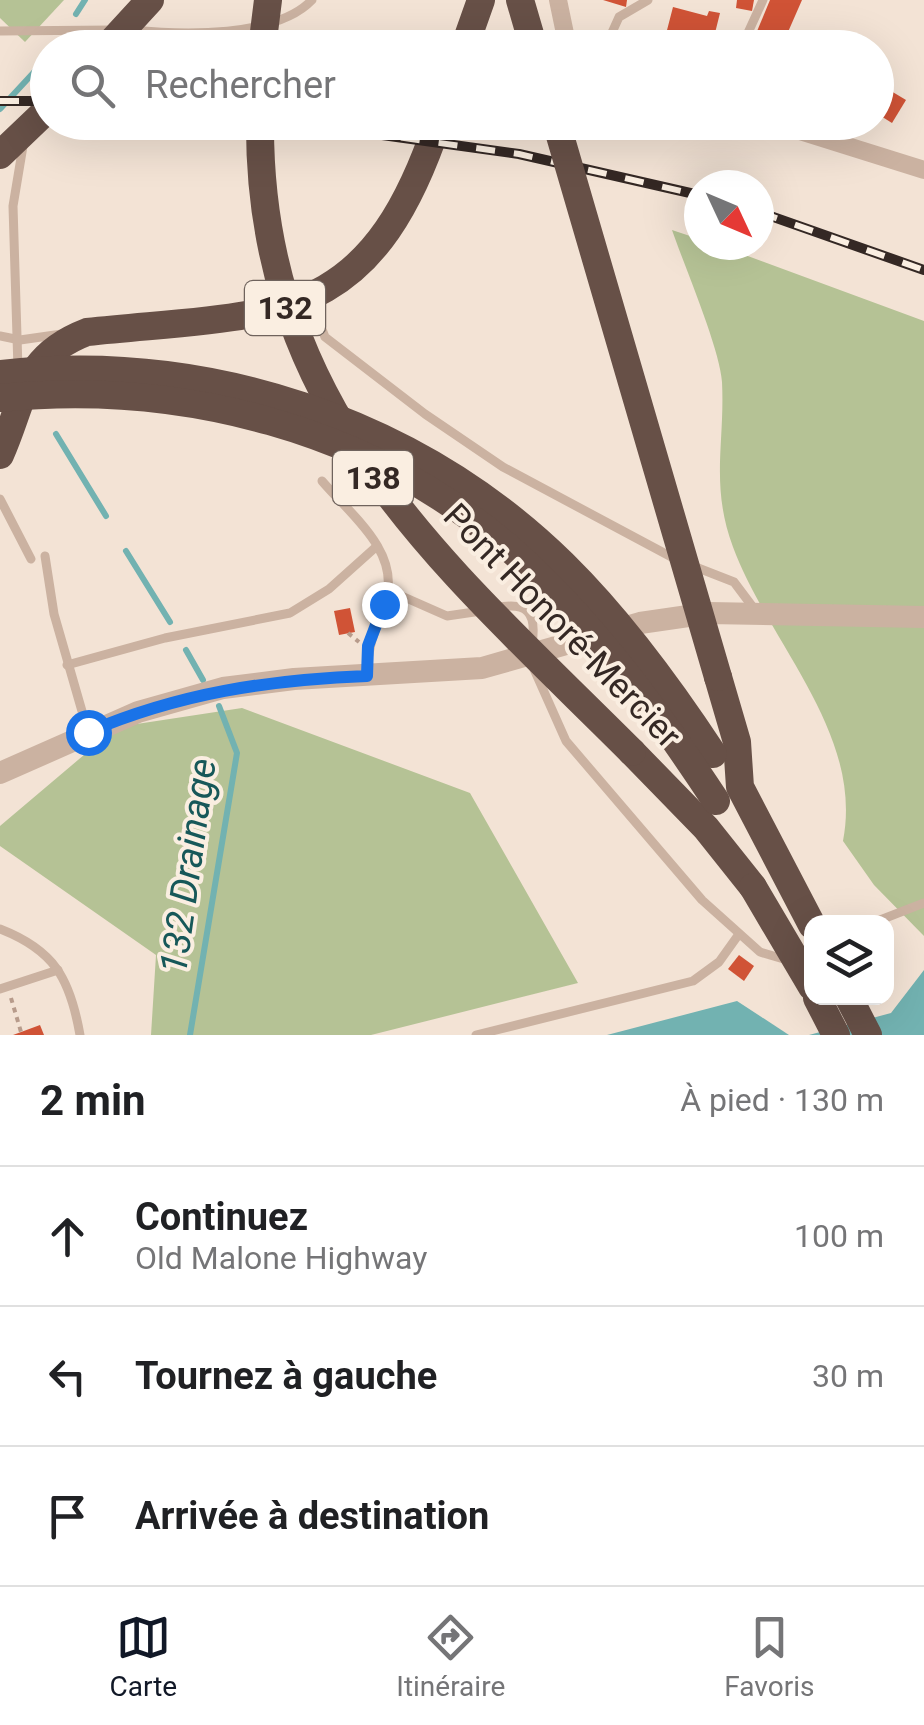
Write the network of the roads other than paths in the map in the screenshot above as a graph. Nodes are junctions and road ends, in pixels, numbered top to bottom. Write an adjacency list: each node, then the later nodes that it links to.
1 (150, 0): 9 (highway)
2 (268, 0): 11 (highway, bridge)
3 (312, 0): 10 (lane)
4 (481, 0): 12 (highway)
5 (520, 0): 13 (highway)
6 (558, 0): 14 (street)
7 (648, 0): 15 (lane)
8 (763, 0): 16 (lane)
9 (123, 30)
10 (234, 30)
11 (264, 30)
12 (470, 30)
13 (529, 30)
14 (564, 30)
15 (613, 30)
16 (750, 30)
17 (0, 31): 18 (lane)
18 (30, 33)
19 (30, 126): 20 (highway)
20 (26, 130): 25 (highway); 30 (lane)
21 (262, 140): 49 (highway, Pont Honoré-Mercier / 138, bridge)
22 (432, 140): 27 (highway, 132)
23 (561, 140): 48 (highway, Pont Honoré-Mercier, bridge)
24 (828, 140): 26 (street)
25 (0, 155)
26 (924, 170)
27 (310, 299): 28 (highway, 132); 41 (lane)
28 (88, 332): 30 (lane); 33 (highway, 132)
29 (0, 336): 30 (lane)
30 (20, 340): 33 (lane)
31 (0, 374): 48 (highway, bridge)
32 (0, 398): 49 (highway, bridge)
33 (10, 426): 34 (highway, 132)
34 (0, 455)
35 (322, 481): 37 (lane)
36 (0, 499): 39 (lane)
37 (377, 546): 40 (lane); 44 (lane)
38 (45, 556): 44 (lane)
39 (31, 559)
40 (388, 590): 43 (lane); 45 (lane)
41 (756, 612): 42 (street); 43 (street)
42 (924, 617)
43 (529, 658): 45 (street); 54 (lane)
44 (67, 666): 46 (lane)
45 (367, 676): 46 (street)
46 (88, 732): 47 (street)
47 (0, 773)
48 (740, 787): 51 (highway, Pont Honoré-Mercier)
49 (753, 888): 57 (highway, Pont Honoré-Mercier / 138, bridge)
50 (924, 902): 52 (lane)
51 (807, 915)
52 (892, 915)
53 (0, 929): 56 (lane)
54 (740, 934): 55 (lane); 62 (lane)
55 (804, 955)
56 (58, 970): 58 (lane); 61 (lane)
57 (804, 973)
58 (4, 987)
59 (821, 1005): 63 (highway)
60 (853, 1005): 64 (highway)
61 (80, 1035)
62 (476, 1035)
63 (836, 1035)
64 (868, 1035)

